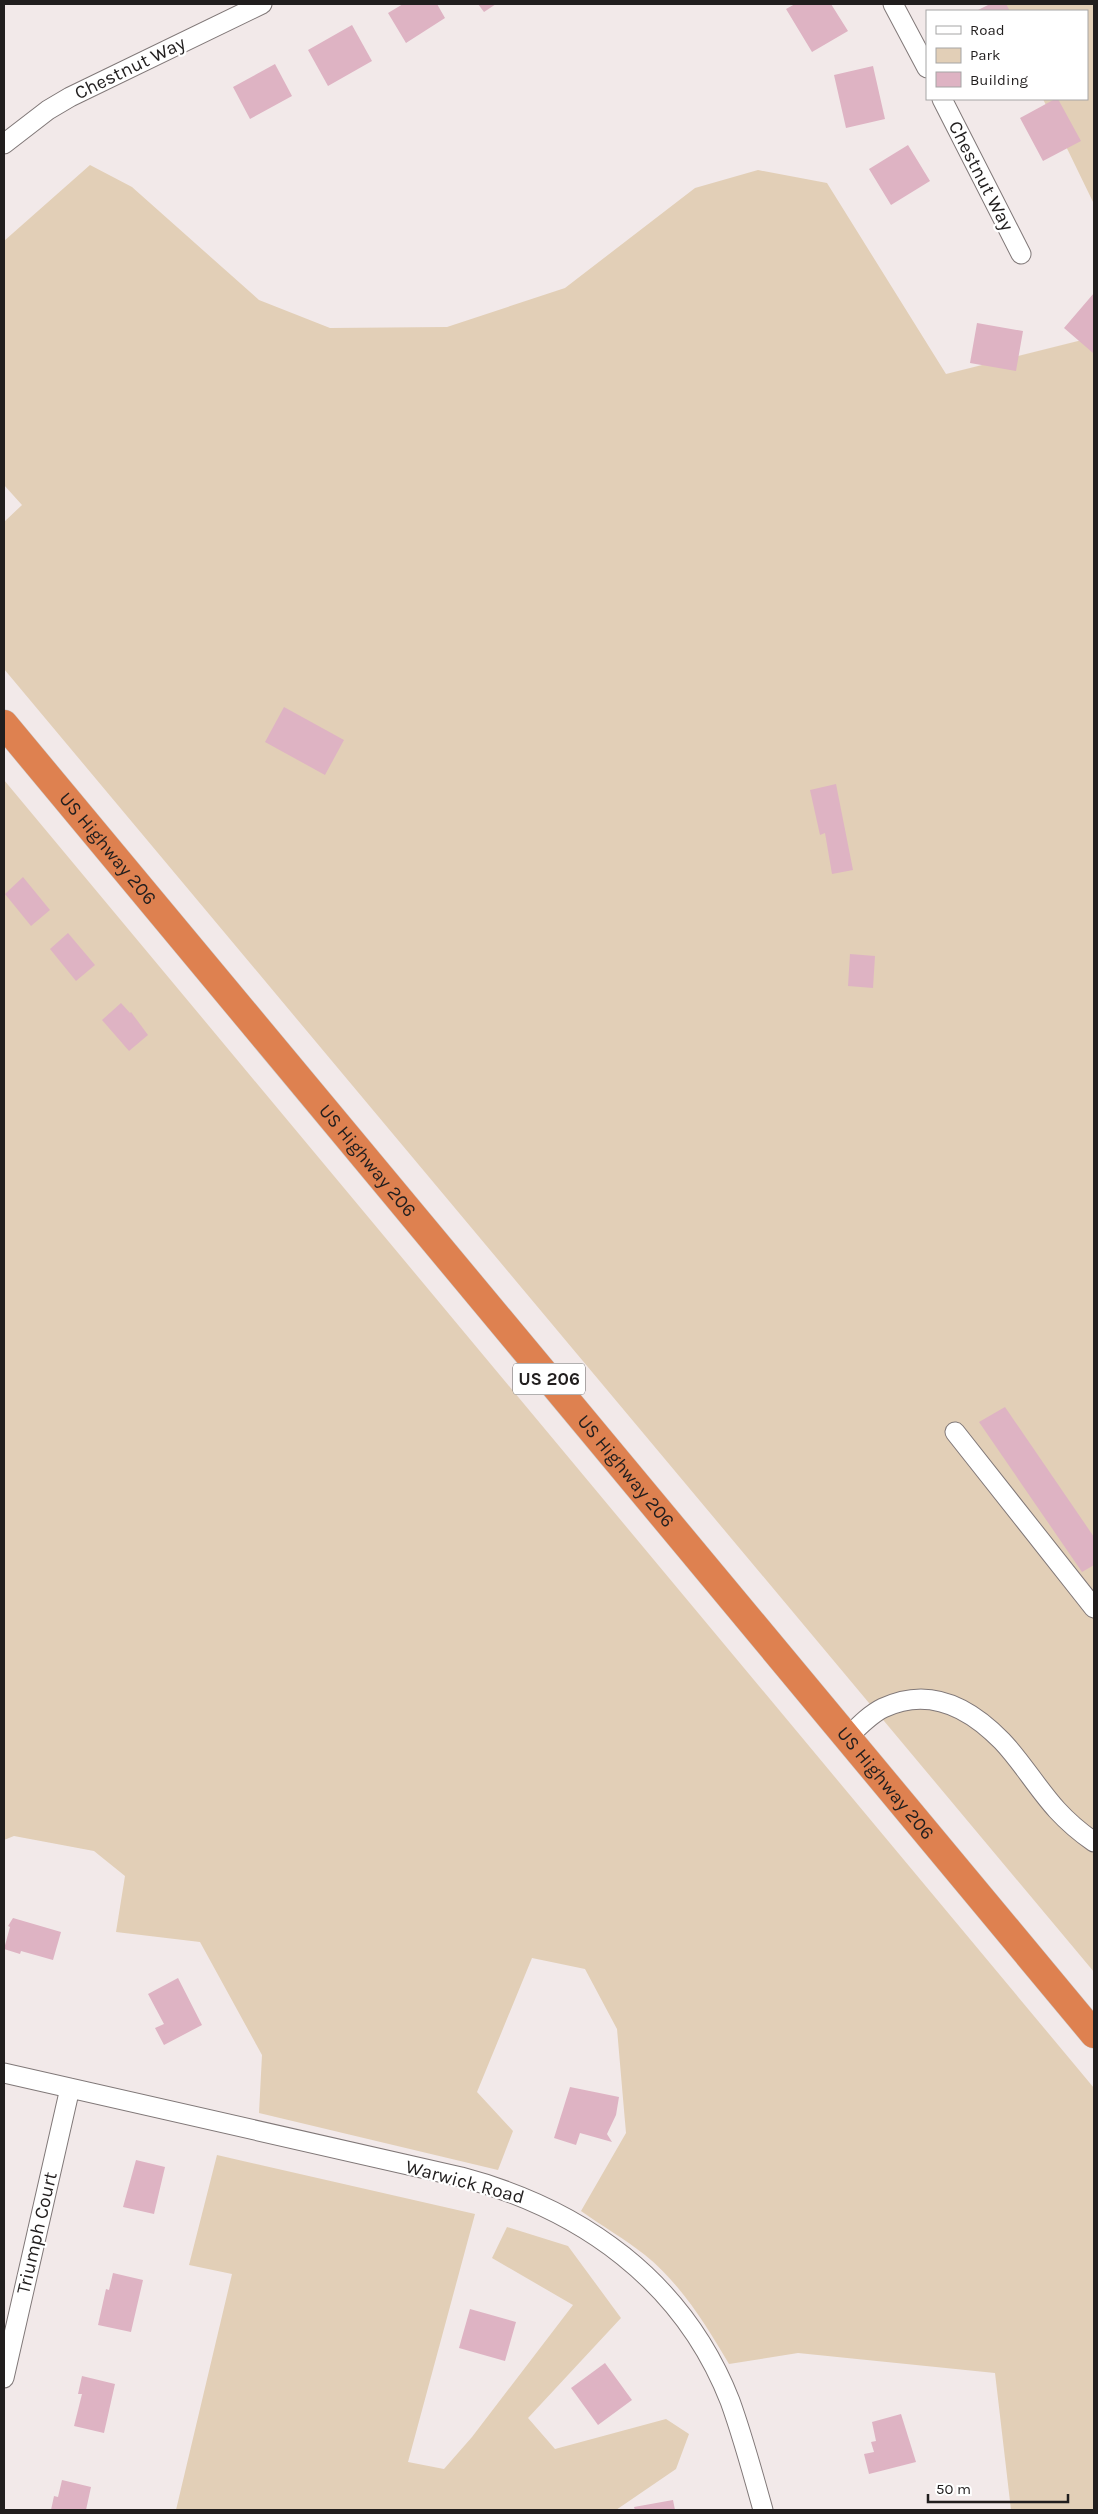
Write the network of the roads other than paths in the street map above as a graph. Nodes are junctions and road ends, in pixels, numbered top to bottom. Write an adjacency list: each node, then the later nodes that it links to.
1 (262, 4): 5 (street, Chestnut Way)
2 (902, 7): 3 (street)
3 (926, 66)
4 (943, 100): 6 (street, Chestnut Way)
5 (4, 144)
6 (1020, 254)
7 (4, 724): 10 (highway, US Highway 206 / US 206)
8 (955, 1432): 9 (street)
9 (1094, 1608)
10 (848, 1738): 11 (street); 12 (highway, US Highway 206 / US 206)
11 (1094, 1842)
12 (1094, 2034)
13 (4, 2073): 14 (street, Warwick Road)
14 (70, 2088): 15 (street, Triumph Court); 16 (street, Warwick Road)
15 (4, 2378)
16 (763, 2510)

